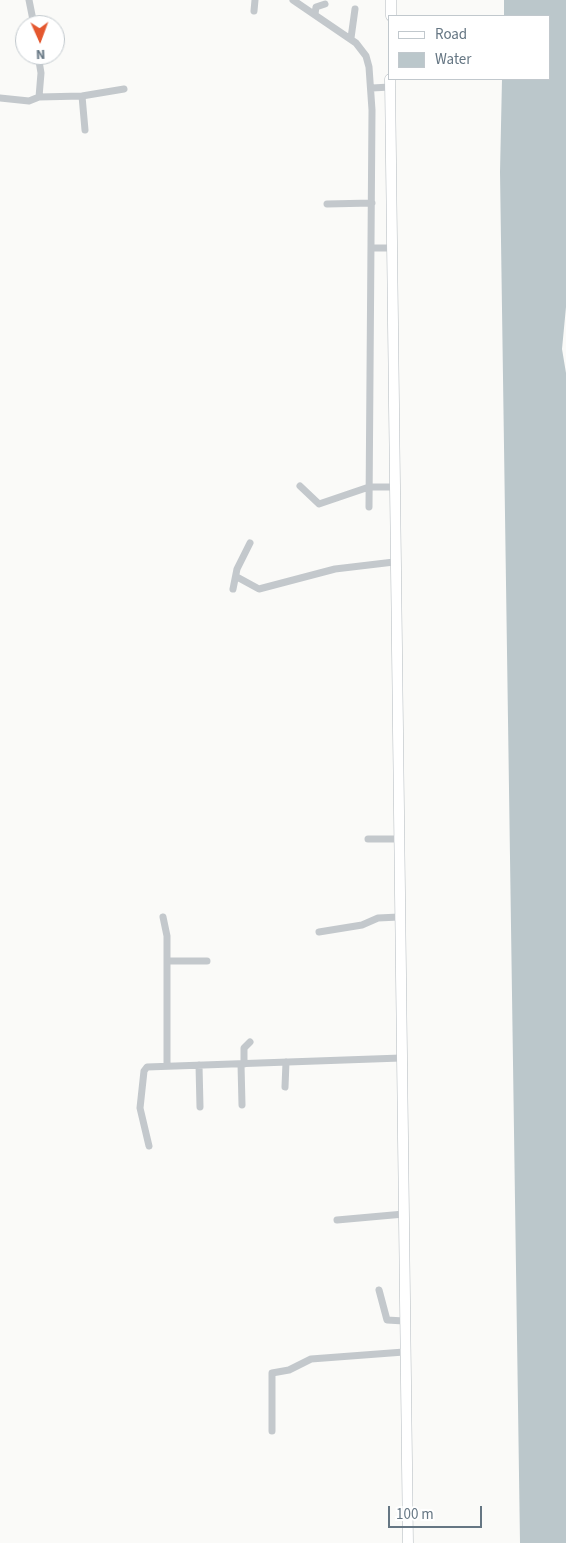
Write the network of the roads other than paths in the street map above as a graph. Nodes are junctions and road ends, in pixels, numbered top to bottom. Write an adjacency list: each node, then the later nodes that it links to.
1 (29, 0): 9 (street)
2 (255, 0): 7 (street)
3 (292, 0): 8 (street)
4 (391, 0): 10 (street)
5 (325, 4): 8 (street)
6 (354, 9): 11 (street)
7 (254, 11)
8 (315, 14): 11 (street)
9 (32, 15)
10 (391, 15)
11 (351, 38): 14 (street)
12 (40, 65): 17 (street)
13 (390, 83): 14 (street); 23 (street)
14 (372, 88): 20 (street)
15 (124, 89): 16 (street)
16 (82, 96): 17 (street); 19 (street)
17 (39, 97): 18 (street)
18 (0, 98)
19 (85, 130)
20 (372, 203): 21 (street); 22 (street)
21 (327, 204)
22 (372, 248): 23 (street); 25 (street)
23 (388, 248): 26 (street)
24 (300, 486): 25 (street)
25 (370, 487): 26 (street); 27 (street)
26 (391, 487): 29 (street)
27 (369, 507)
28 (250, 543): 30 (street)
29 (394, 562): 30 (street); 33 (street)
30 (237, 576): 31 (street)
31 (233, 589)
32 (368, 839): 33 (street)
33 (398, 839): 35 (street)
34 (163, 917): 37 (street)
35 (396, 917): 36 (street); 40 (street)
36 (319, 932)
37 (167, 961): 38 (street); 44 (street)
38 (207, 961)
39 (250, 1042): 42 (street)
40 (398, 1058): 41 (street); 49 (street)
41 (286, 1062): 42 (street); 45 (street)
42 (243, 1064): 43 (street); 46 (street)
43 (198, 1065): 44 (street); 47 (street)
44 (167, 1066): 48 (street)
45 (285, 1087)
46 (242, 1105)
47 (200, 1107)
48 (149, 1146)
49 (396, 1214): 50 (street); 52 (street)
50 (337, 1220)
51 (378, 1290): 52 (street)
52 (397, 1322): 53 (street)
53 (402, 1352): 54 (street); 55 (street)
54 (272, 1431)
55 (408, 1543)

